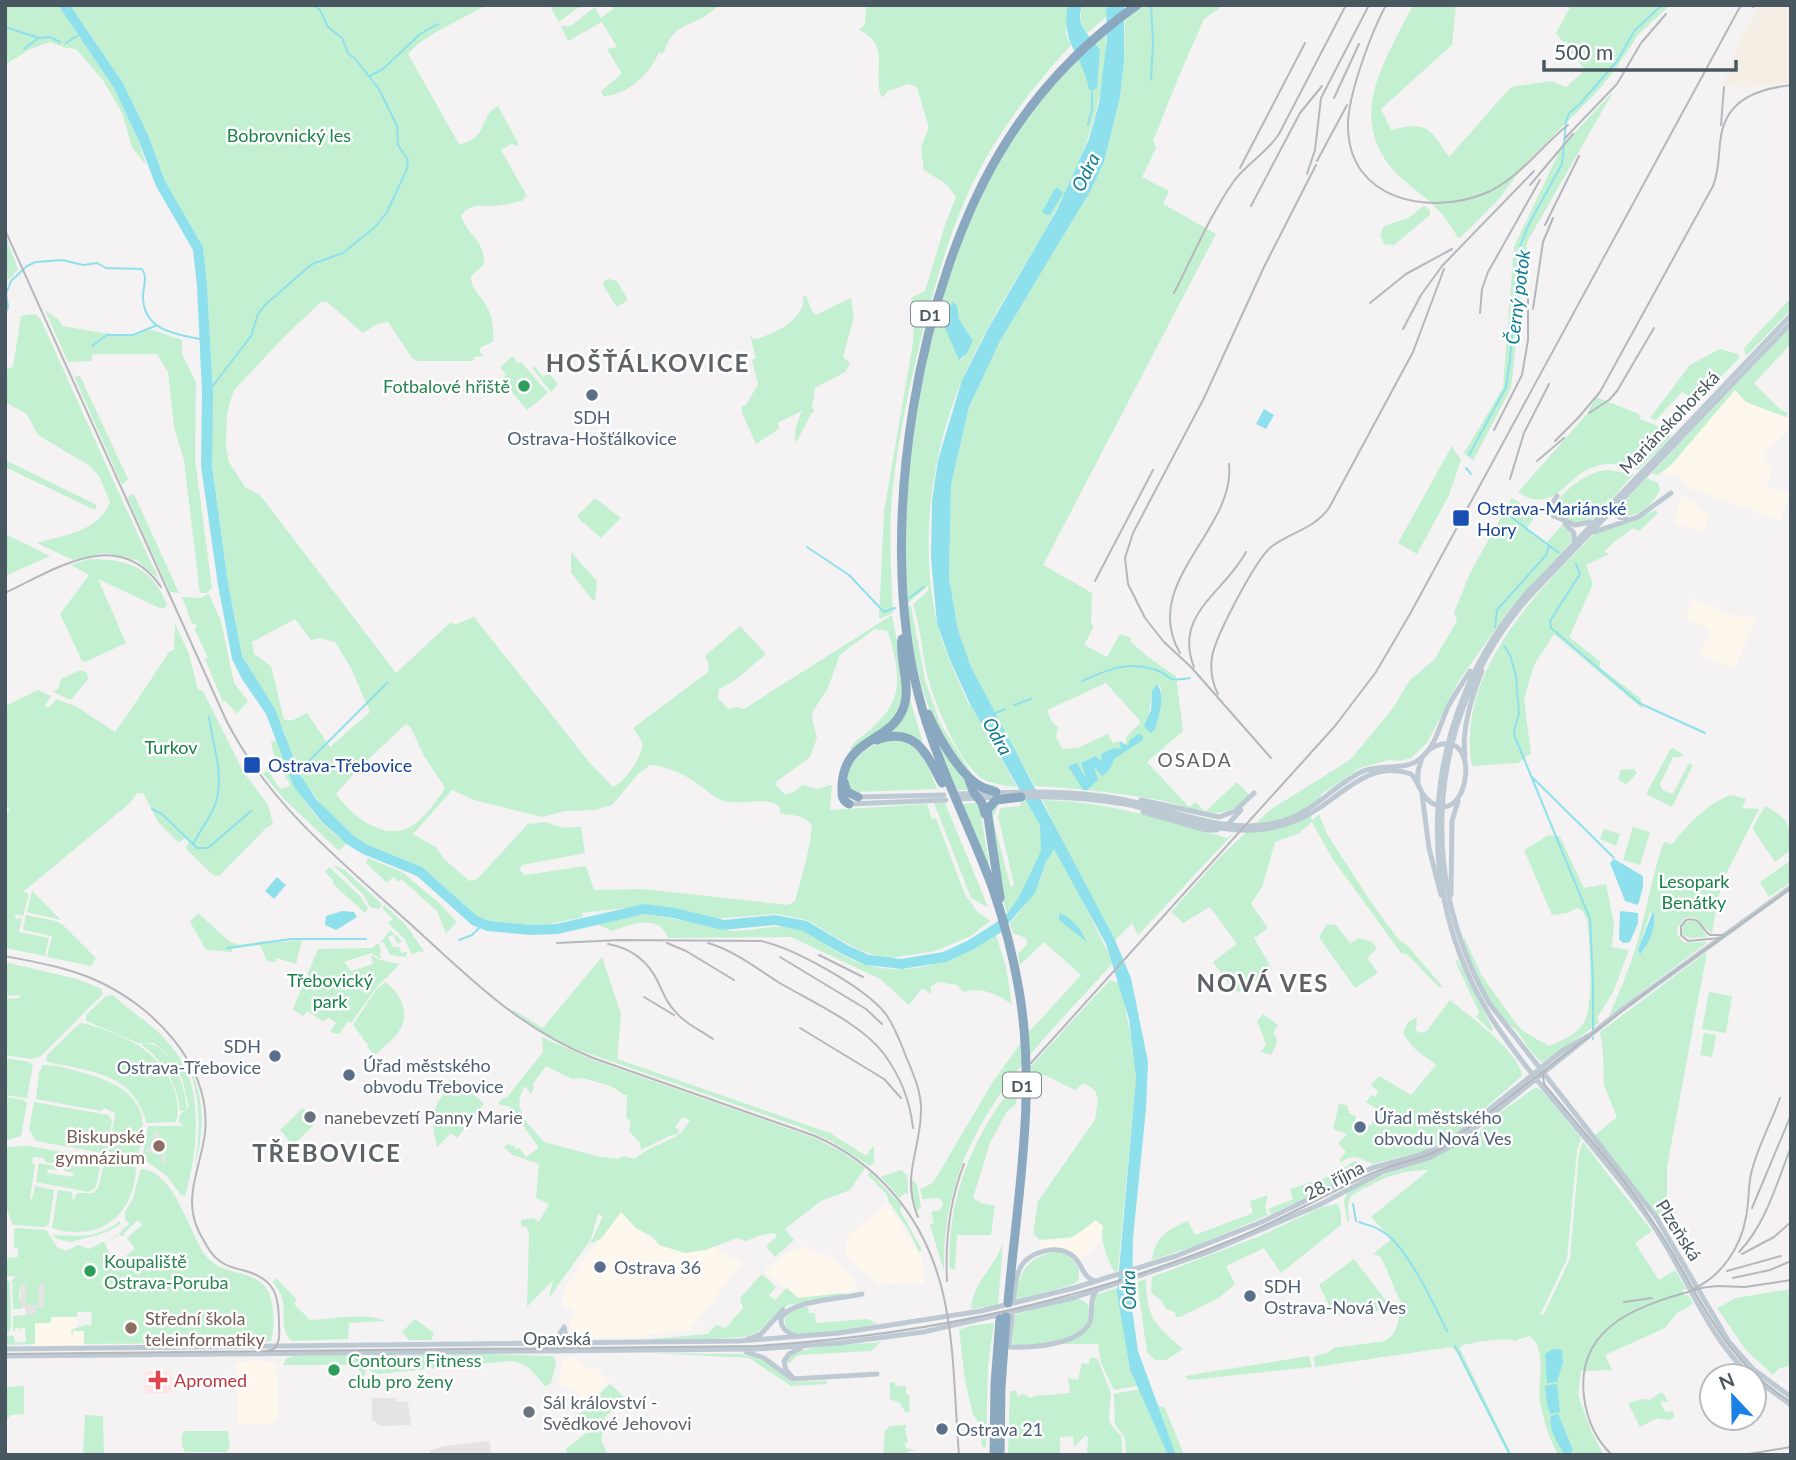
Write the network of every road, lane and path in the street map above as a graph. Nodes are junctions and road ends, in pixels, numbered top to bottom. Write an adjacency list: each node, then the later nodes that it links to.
1 (1129, 5): 3 (highway, D1)
2 (1137, 5): 3 (highway, D1)
3 (1065, 63): 14 (highway, D1)
4 (1791, 315): 6 (main road, Mariánskohorská)
5 (1791, 323): 6 (main road, Mariánskohorská)
6 (1650, 467): 7 (main road, Mariánskohorská)
7 (1635, 481): 9 (main road, Mariánskohorská); 11 (main road, Mariánskohorská)
8 (1558, 496): 10 (main road)
9 (1618, 505): 12 (main road, Mariánskohorská); 12 (main road)
10 (1556, 516): 11 (main road); 13 (main road)
11 (1600, 516): 13 (main road, Mariánskohorská)
12 (1586, 538): 16 (main road, Mariánskohorská)
13 (1573, 544): 18 (main road, Mariánskohorská)
14 (902, 622): 15 (highway, D1); 17 (highway, D1)
15 (902, 639): 23 (highway, D1); 33 (highway)
16 (1493, 645): 21 (main road); 40 (main road, Mariánskohorská)
17 (908, 649): 22 (highway); 23 (highway, D1)
18 (1484, 652): 19 (main road); 40 (main road, Mariánskohorská)
19 (1430, 749): 20 (main road); 21 (main road)
20 (1422, 758): 24 (main road); 34 (main road)
21 (1465, 760): 25 (main road)
22 (960, 765): 26 (highway); 27 (highway)
23 (945, 782): 28 (highway); 39 (highway, D1)
24 (1420, 786): 25 (main road); 34 (main road); 40 (main road)
25 (1463, 791): 40 (main road)
26 (976, 796): 27 (main road); 29 (main road); 35 (highway)
27 (997, 796): 30 (highway); 31 (main road); 35 (highway)
28 (858, 797): 33 (main road)
29 (957, 797)
30 (1021, 797): 31 (main road)
31 (1100, 798): 32 (main road)
32 (1121, 801): 34 (main road); 36 (main road); 37 (main road)
33 (849, 804)
34 (1320, 805)
35 (987, 822): 39 (highway)
36 (1230, 822)
37 (1217, 830)
38 (1791, 887): 42 (main road, 28. října)
39 (996, 898): 45 (highway, D1); 45 (highway, D1)
40 (1452, 922): 41 (main road, Mariánskohorská); 42 (main road, Mariánskohorská)
41 (1527, 1065): 43 (main road, Mariánskohorská); 44 (main road)
42 (1542, 1071): 43 (main road, 28. října); 70 (main road, Plzeňská)
43 (1536, 1076): 44 (main road, 28. října); 49 (main road, 28. října); 66 (main road, Plzeňská)
44 (1526, 1079): 47 (main road, 28. října)
45 (1019, 1178): 53 (highway, D1)
46 (1082, 1269): 47 (main road); 48 (main road); 53 (main road)
47 (1099, 1281): 48 (main road, Opavská)
48 (1074, 1288): 53 (main road, Opavská)
49 (1100, 1289): 51 (main road, Opavská); 54 (main road)
50 (862, 1294): 52 (main road)
51 (1073, 1298): 54 (main road); 55 (main road, Opavská)
52 (813, 1303): 56 (main road); 57 (main road)
53 (1010, 1303): 56 (main road, Opavská)
54 (1091, 1304): 55 (main road)
55 (1003, 1317): 60 (main road, Opavská); 72 (highway); 73 (highway)
56 (799, 1337): 57 (main road, Opavská)
57 (739, 1341): 58 (main road, Opavská)
58 (580, 1343): 59 (main road, Opavská); 59 (main road)
59 (548, 1344): 61 (main road, Opavská)
60 (807, 1346): 62 (main road, Opavská); 68 (main road)
61 (5, 1349)
62 (722, 1350): 64 (main road, Opavská); 68 (main road)
63 (354, 1353): 64 (main road, Opavská); 64 (main road); 65 (main road, Opavská)
64 (370, 1353)
65 (5, 1356)
66 (1738, 1362)
67 (877, 1374): 68 (main road)
68 (796, 1379)
69 (1768, 1388): 71 (main road, Plzeňská)
70 (1791, 1397)
71 (1791, 1405)
72 (994, 1455)
73 (1000, 1455)

